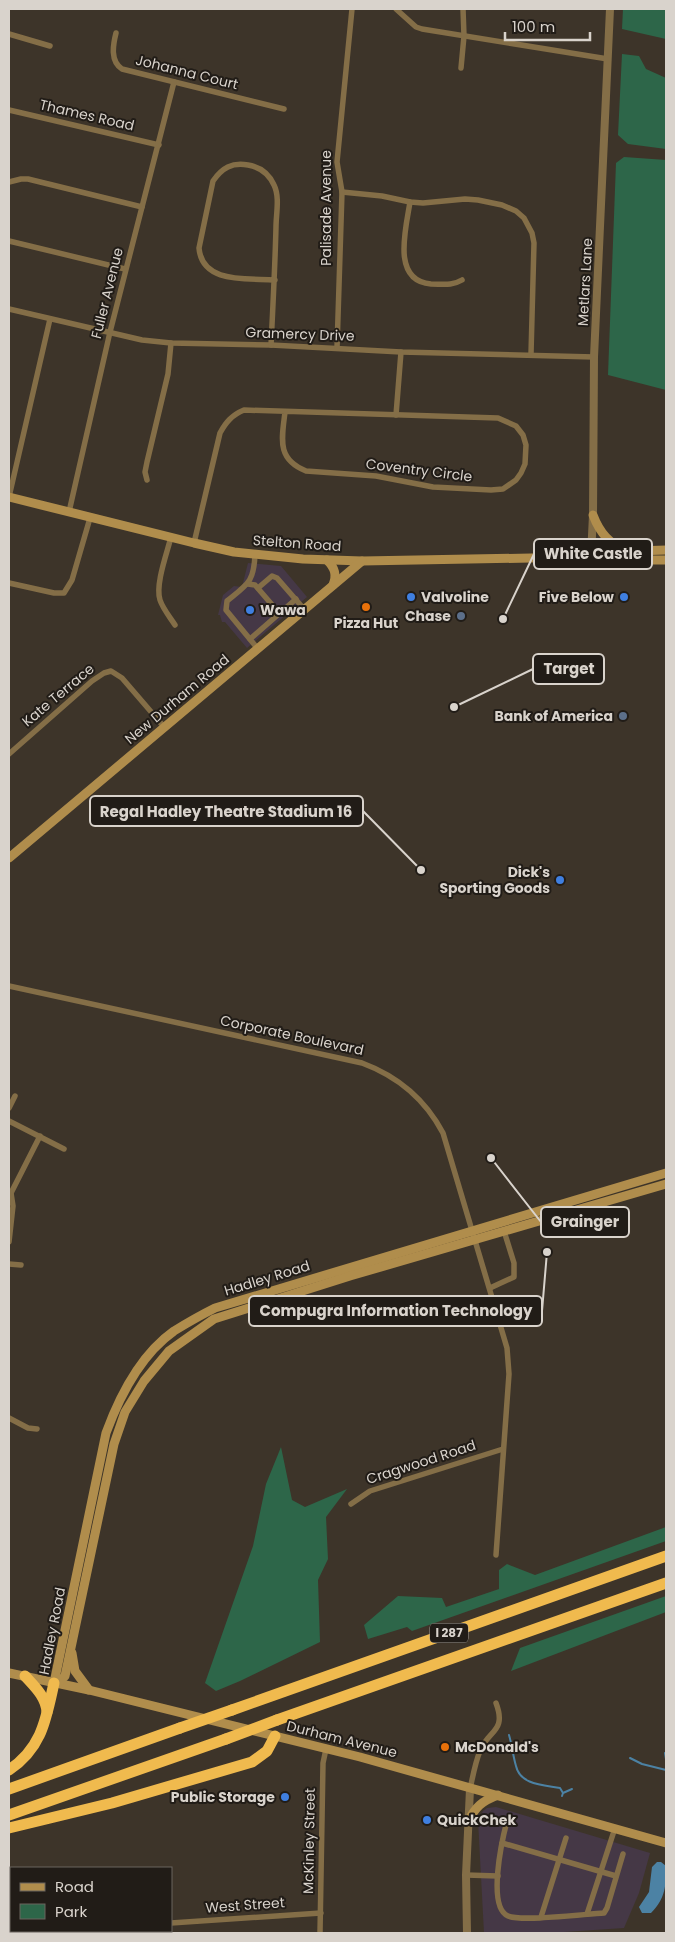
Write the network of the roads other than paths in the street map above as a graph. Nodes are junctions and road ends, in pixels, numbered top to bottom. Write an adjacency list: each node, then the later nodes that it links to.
1 (352, 9): 16 (street, Palisade Avenue)
2 (396, 9): 7 (street)
3 (463, 9): 7 (street)
4 (610, 9): 9 (street, Metlars Lane)
5 (116, 33): 11 (street, Johanna Court)
6 (9, 34): 8 (street)
7 (464, 36): 9 (street); 10 (street)
8 (50, 46)
9 (608, 60): 31 (street, Metlars Lane)
10 (461, 68)
11 (174, 82): 12 (street, Johanna Court); 14 (street, Fuller Avenue)
12 (284, 109)
13 (9, 110): 14 (street, Thames Road)
14 (159, 145): 18 (street, Fuller Avenue)
15 (9, 182): 18 (street)
16 (342, 192): 17 (street); 28 (street, Palisade Avenue)
17 (410, 202): 22 (street); 30 (street)
18 (142, 206): 20 (street, Fuller Avenue)
19 (9, 241): 20 (street)
20 (126, 269): 25 (street, Fuller Avenue)
21 (274, 280): 21 (street); 27 (street)
22 (462, 280)
23 (9, 309): 24 (street, Gramercy Drive)
24 (50, 319): 25 (street, Gramercy Drive); 35 (street)
25 (110, 332): 26 (street, Gramercy Drive); 36 (street, Fuller Avenue)
26 (171, 343): 27 (street, Gramercy Drive); 34 (street)
27 (271, 345): 28 (street, Gramercy Drive)
28 (337, 348): 29 (street, Gramercy Drive)
29 (401, 352): 30 (street, Gramercy Drive); 33 (street)
30 (532, 354): 31 (street, Gramercy Drive)
31 (594, 357): 37 (street, Metlars Lane)
32 (285, 412): 33 (street, Coventry Circle); 33 (street, Coventry Circle); 40 (street, Coventry Circle)
33 (396, 415)
34 (147, 480)
35 (9, 497): 36 (main road, Stelton Road)
36 (69, 512): 38 (main road, Stelton Road)
37 (593, 515): 42 (main road); 44 (street, Metlars Lane)
38 (90, 518): 39 (main road, Stelton Road); 48 (street)
39 (171, 537): 40 (main road, Stelton Road); 55 (street)
40 (194, 543): 43 (main road, Stelton Road)
41 (666, 550): 42 (main road, Stelton Road)
42 (633, 551): 44 (main road, Stelton Road)
43 (255, 554): 45 (main road, Stelton Road); 49 (street)
44 (591, 556): 46 (main road, Stelton Road); 47 (main road, Stelton Road)
45 (327, 560): 47 (main road, Stelton Road); 50 (main road)
46 (666, 560)
47 (362, 561): 50 (main road, New Durham Road)
48 (9, 583)
49 (248, 584): 51 (street); 56 (street)
50 (332, 585): 53 (main road, New Durham Road)
51 (258, 588): 52 (street); 54 (street)
52 (296, 600): 53 (street); 54 (street)
53 (304, 610): 57 (main road, New Durham Road)
54 (280, 614): 56 (street)
55 (175, 625)
56 (250, 639): 57 (street)
57 (258, 649): 58 (main road, New Durham Road)
58 (164, 728): 59 (street, Kate Terrace); 60 (main road, New Durham Road)
59 (9, 754)
60 (9, 858)
61 (9, 986): 72 (street, Corporate Boulevard)
62 (14, 1096): 63 (street)
63 (9, 1108)
64 (9, 1121): 65 (street)
65 (40, 1136): 66 (street); 69 (street)
66 (64, 1148)
67 (666, 1173): 72 (main road, Hadley Road)
68 (666, 1184): 70 (main road, Hadley Road)
69 (10, 1193): 71 (street)
70 (504, 1230): 72 (main road, Hadley Road); 76 (street)
71 (9, 1232): 73 (street)
72 (474, 1235): 76 (street); 84 (main road, Hadley Road); 87 (main road, Hadley Road)
73 (9, 1242)
74 (9, 1264): 75 (street)
75 (22, 1265)
76 (490, 1288): 79 (street)
77 (9, 1418): 78 (street)
78 (37, 1429)
79 (503, 1449): 80 (street, Cragwood Road); 81 (street)
80 (351, 1504)
81 (496, 1554)
82 (666, 1556): 94 (highway, I 287, bridge)
83 (666, 1583): 97 (highway, I 287, bridge)
84 (72, 1649): 87 (main road, Hadley Road); 88 (main road)
85 (9, 1673): 86 (main road, Durham Avenue)
86 (25, 1676): 87 (main road, Durham Avenue); 90 (highway)
87 (54, 1683): 88 (main road, Durham Avenue); 90 (highway)
88 (90, 1690): 91 (main road, Durham Avenue)
89 (496, 1704): 95 (street)
90 (48, 1714): 93 (highway)
91 (275, 1736): 92 (main road, Durham Avenue); 100 (highway)
92 (326, 1748): 95 (main road, Durham Avenue); 111 (street, McKinley Street)
93 (9, 1770)
94 (9, 1788)
95 (470, 1789): 96 (main road, Durham Avenue); 99 (street)
96 (498, 1795): 99 (main road); 101 (main road, Durham Avenue)
97 (9, 1815)
98 (507, 1821): 103 (street)
99 (468, 1822): 108 (street)
100 (9, 1828)
101 (615, 1828): 104 (main road, Durham Avenue); 107 (street)
102 (566, 1838): 106 (street)
103 (502, 1843): 106 (street); 109 (street)
104 (666, 1843)
105 (623, 1854): 110 (street)
106 (559, 1860): 107 (street); 113 (street)
107 (601, 1872): 110 (street); 112 (street)
108 (466, 1875): 109 (street); 116 (street)
109 (498, 1876): 113 (street)
110 (616, 1876): 112 (street)
111 (321, 1913): 114 (street, West Street); 115 (street, McKinley Street)
112 (587, 1914): 113 (street)
113 (541, 1917)
114 (172, 1923)
115 (320, 1933)
116 (467, 1933)

